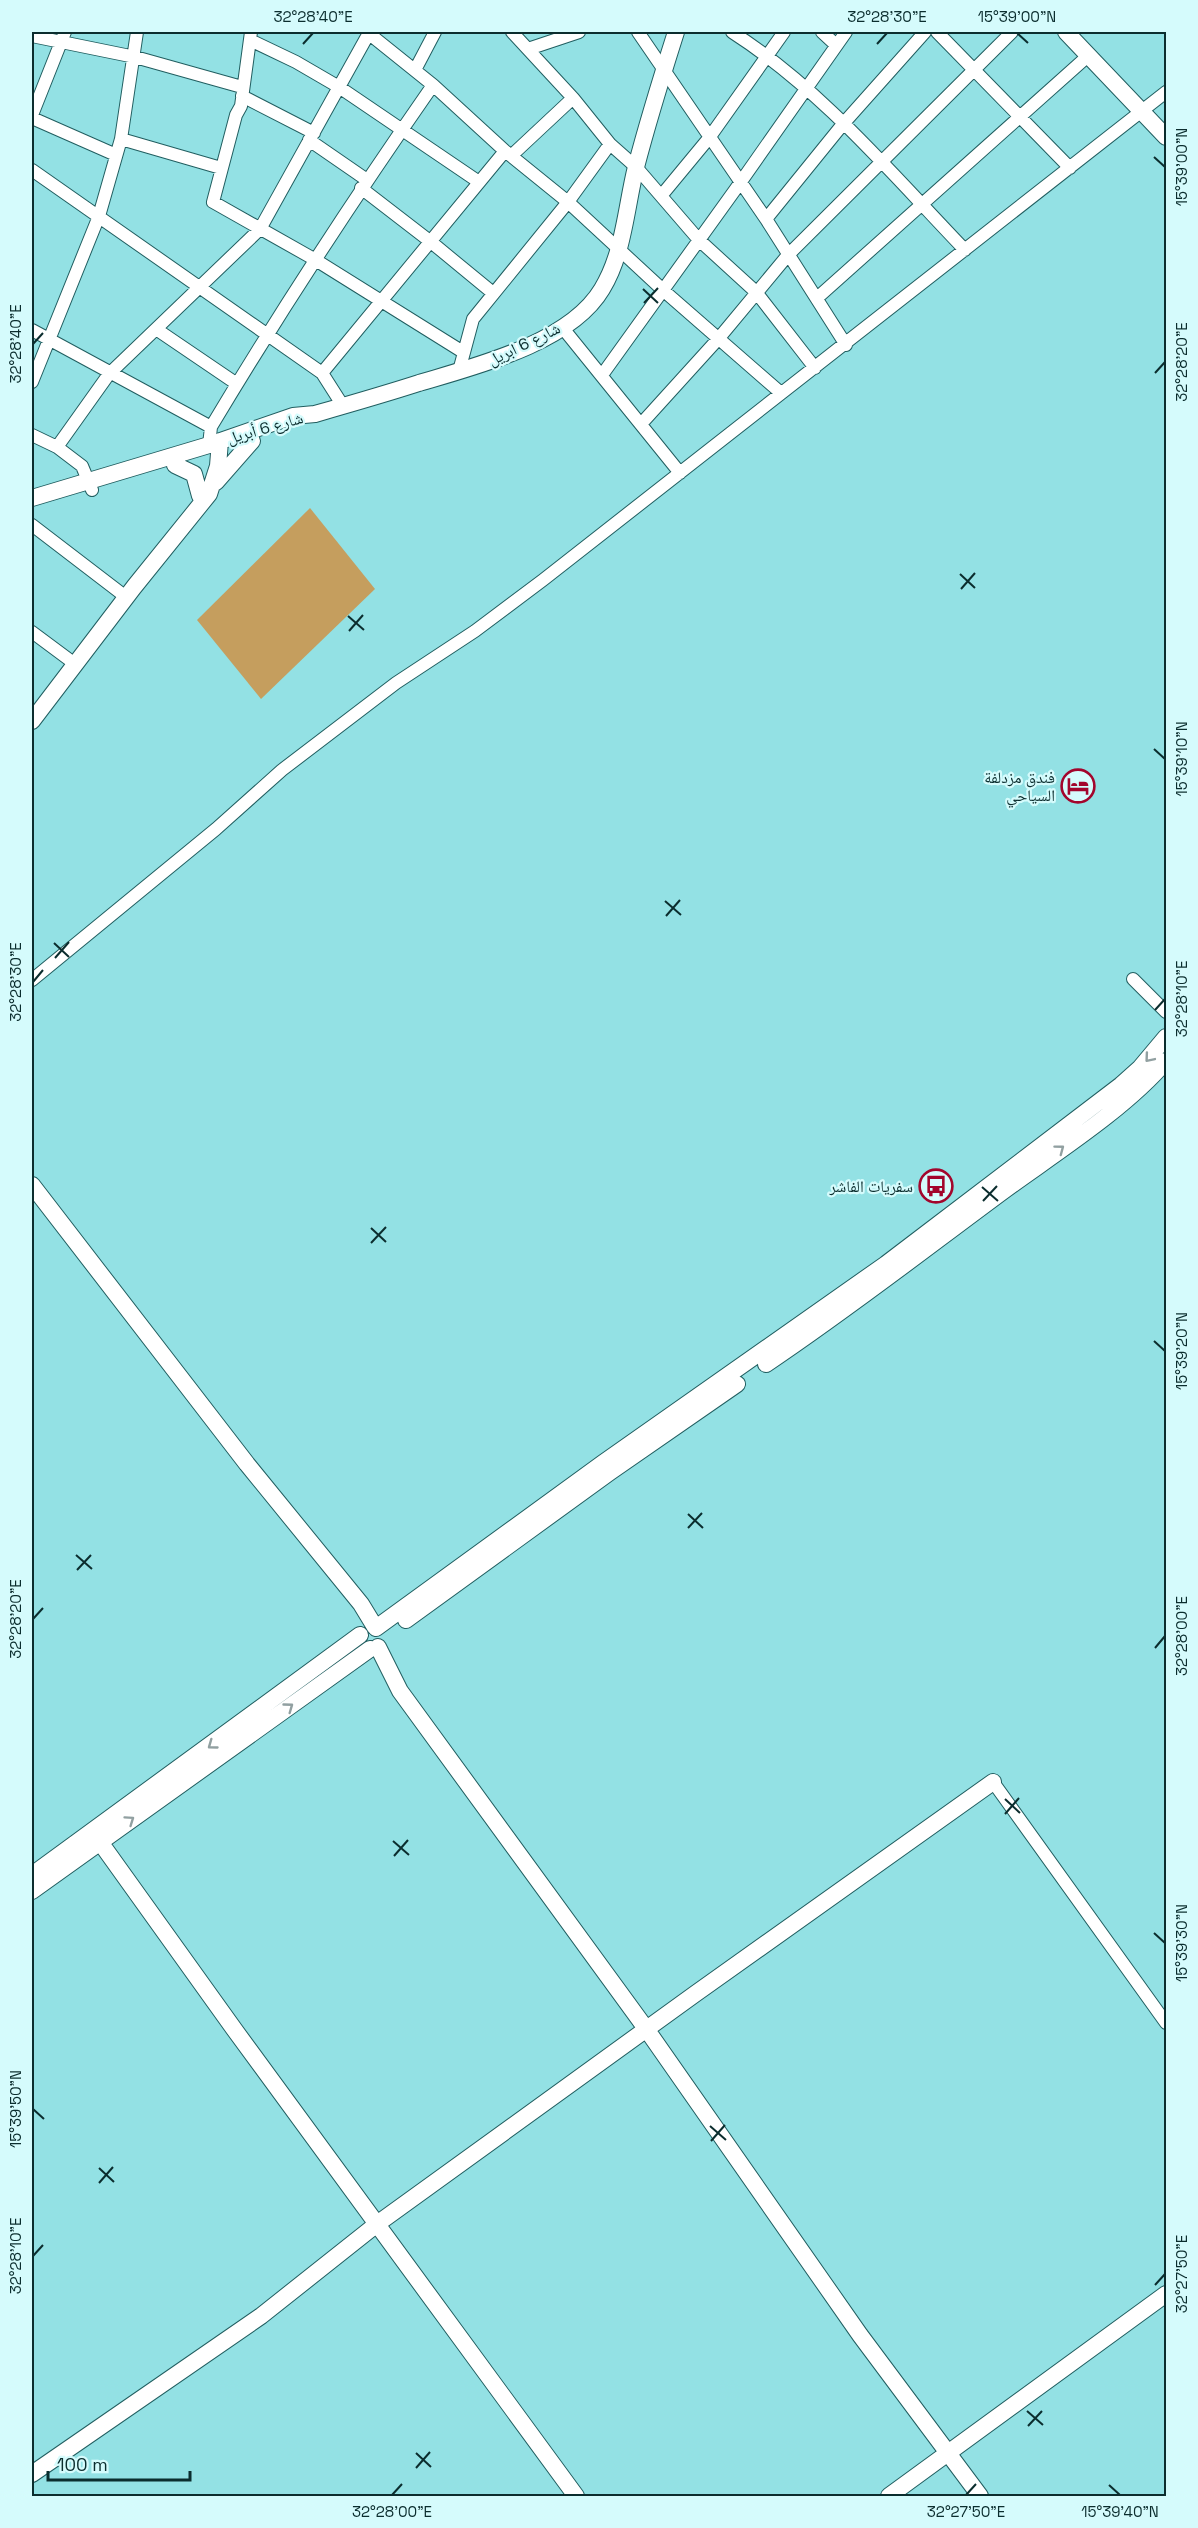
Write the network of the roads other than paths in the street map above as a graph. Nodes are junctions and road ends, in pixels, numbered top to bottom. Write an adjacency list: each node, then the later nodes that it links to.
1 (137, 32): 23 (street)
2 (368, 32): 24 (street); 28 (street)
3 (435, 32): 24 (street)
4 (512, 32): 20 (street)
5 (579, 32): 20 (street)
6 (638, 32): 26 (street)
7 (676, 32): 26 (street, شارع 6 ابريل)
8 (732, 32): 21 (street)
9 (784, 32): 21 (street)
10 (822, 32): 19 (street)
11 (846, 32): 19 (street)
12 (925, 32): 36 (street)
13 (937, 32): 25 (street)
14 (1011, 32): 25 (street)
15 (1066, 32): 22 (street)
16 (250, 35): 28 (street); 30 (street)
17 (32, 36): 18 (street)
18 (62, 36): 23 (street); 34 (street)
19 (836, 45): 29 (street)
20 (528, 49): 32 (street)
21 (768, 55): 29 (street); 40 (street)
22 (1089, 55): 33 (street); 35 (street)
23 (135, 57): 30 (street); 41 (street)
24 (415, 70): 27 (street)
25 (972, 70): 35 (street); 45 (street)
26 (664, 72): 40 (street); 46 (street, شارع 6 ابريل)
27 (433, 86): 37 (street); 43 (street)
28 (339, 87): 37 (street); 38 (street)
29 (807, 90): 36 (street); 51 (street)
30 (242, 92): 38 (street); 47 (street)
31 (1167, 92): 33 (street)
32 (573, 98): 42 (street); 43 (street)
33 (1143, 111): 39 (street); 48 (street)
34 (32, 116): 44 (street)
35 (1019, 116): 48 (street); 55 (street)
36 (843, 124): 45 (street); 57 (street)
37 (401, 130): 50 (street); 52 (street)
38 (312, 137): 52 (street); 58 (street)
39 (1167, 137)
40 (709, 138): 51 (street); 53 (street)
41 (121, 139): 44 (street); 47 (street)
42 (610, 144): 46 (street); 54 (street)
43 (509, 153): 50 (street); 54 (street)
44 (116, 155): 56 (street)
45 (880, 162): 55 (street); 63 (street)
46 (636, 167): 53 (street); 61 (street, شارع 6 ابريل)
47 (221, 168): 58 (street)
48 (1070, 168): 62 (street)
49 (32, 170): 56 (street)
50 (479, 182): 60 (street)
51 (741, 183): 57 (street); 59 (street)
52 (364, 184): 60 (street); 64 (street)
53 (661, 196): 59 (street)
54 (568, 202): 61 (street); 68 (street)
55 (921, 204): 62 (street); 69 (street)
56 (99, 216): 65 (street); 76 (street)
57 (766, 219): 63 (street)
58 (260, 229): 64 (street); 65 (street)
59 (699, 240): 66 (street); 67 (street)
60 (431, 242): 68 (street); 70 (street)
61 (618, 249): 66 (street); 71 (street, شارع 6 ابريل)
62 (965, 250): 77 (street)
63 (788, 255): 67 (street); 69 (street)
64 (314, 260): 70 (street); 74 (street)
65 (200, 288): 72 (street); 74 (street)
66 (664, 291): 75 (street); 83 (street)
67 (756, 292): 75 (street); 79 (street)
68 (493, 293): 78 (street)
69 (817, 298): 77 (street)
70 (383, 302): 78 (street); 81 (street)
71 (562, 327): 80 (street, شارع 6 ابريل); 83 (street)
72 (156, 329): 82 (street); 85 (street)
73 (32, 330): 76 (street)
74 (267, 334): 81 (street); 85 (street)
75 (719, 338): 86 (street); 89 (street)
76 (50, 340): 82 (street); 84 (street)
77 (846, 345): 79 (street)
78 (463, 352): 80 (street)
79 (815, 368): 86 (street)
80 (459, 371): 87 (street, شارع 6 ابريل)
81 (322, 373): 87 (street)
82 (109, 374): 92 (street); 93 (street)
83 (602, 375): 89 (street)
84 (32, 382)
85 (237, 384): 92 (street)
86 (781, 393): 95 (street)
87 (343, 406): 88 (street, شارع 6 ابريل)
88 (315, 414): 91 (street, شارع 6 أبريل); 92 (street, شارع 6 أبريل)
89 (641, 424): 95 (street)
90 (32, 435): 93 (street)
91 (252, 441): 92 (street, شارع 6 أبريل); 97 (street)
92 (214, 443): 94 (street, شارع 6 أبريل); 96 (street, شارع 6 أبريل); 97 (street); 99 (street)
93 (57, 447): 96 (street)
94 (175, 465): 96 (street, شارع 6 أبريل); 99 (street)
95 (680, 473): 107 (street)
96 (91, 485): 98 (street, شارع 6 أبريل); 100 (street, شارع 6 أبريل)
97 (213, 485): 99 (street)
98 (32, 498)
99 (197, 503): 102 (street)
100 (32, 509)
101 (32, 525): 102 (street)
102 (126, 597): 104 (street)
103 (32, 632): 104 (street)
104 (75, 664): 105 (street)
105 (32, 721)
106 (1133, 979): 108 (street)
107 (32, 980)
108 (1167, 1012)
109 (1167, 1037): 112 (street, one-way to 112)
110 (1167, 1061): 112 (street, one-way to 110)
111 (32, 1185): 113 (street)
112 (932, 1237): 113 (street)
113 (372, 1636): 115 (street, one-way to 113); 116 (street, one-way to 116); 119 (street)
114 (993, 1782): 118 (street); 119 (street)
115 (100, 1842): 117 (street); 120 (street)
116 (32, 1875)
117 (32, 1891)
118 (1167, 2023)
119 (647, 2030): 120 (street); 122 (street)
120 (376, 2224): 123 (street); 124 (street)
121 (1167, 2294): 122 (street)
122 (949, 2453): 125 (street); 126 (street)
123 (32, 2474)
124 (576, 2496)
125 (889, 2496)
126 (980, 2496)

